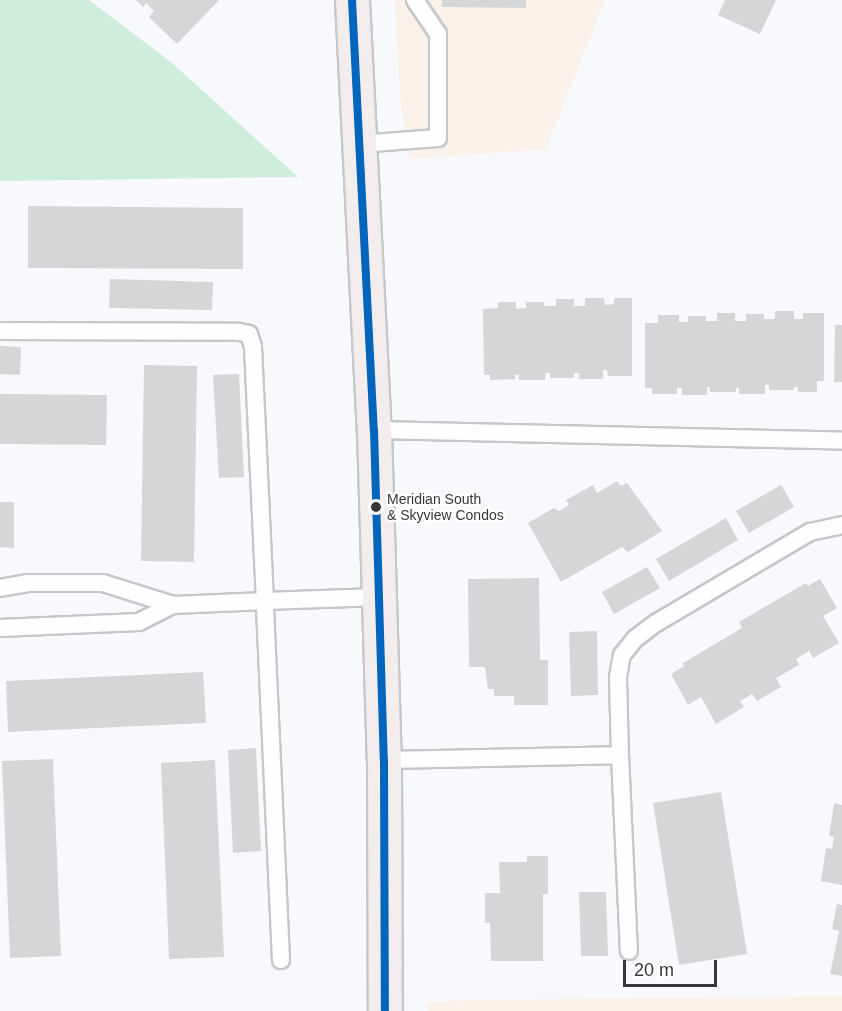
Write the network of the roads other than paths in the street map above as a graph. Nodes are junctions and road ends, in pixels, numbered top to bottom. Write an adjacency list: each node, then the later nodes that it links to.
1 (352, 0): 3 (main road)
2 (415, 0): 3 (lane)
3 (359, 144): 5 (main road)
4 (0, 332): 10 (lane)
5 (374, 430): 6 (lane); 9 (main road)
6 (842, 441)
7 (842, 525): 13 (lane)
8 (0, 588): 11 (lane)
9 (379, 597): 10 (lane); 14 (main road)
10 (265, 602): 11 (lane); 16 (lane)
11 (173, 605): 12 (lane)
12 (0, 628)
13 (620, 755): 14 (lane); 15 (lane)
14 (384, 760): 17 (main road)
15 (629, 951)
16 (280, 960)
17 (385, 1011)

